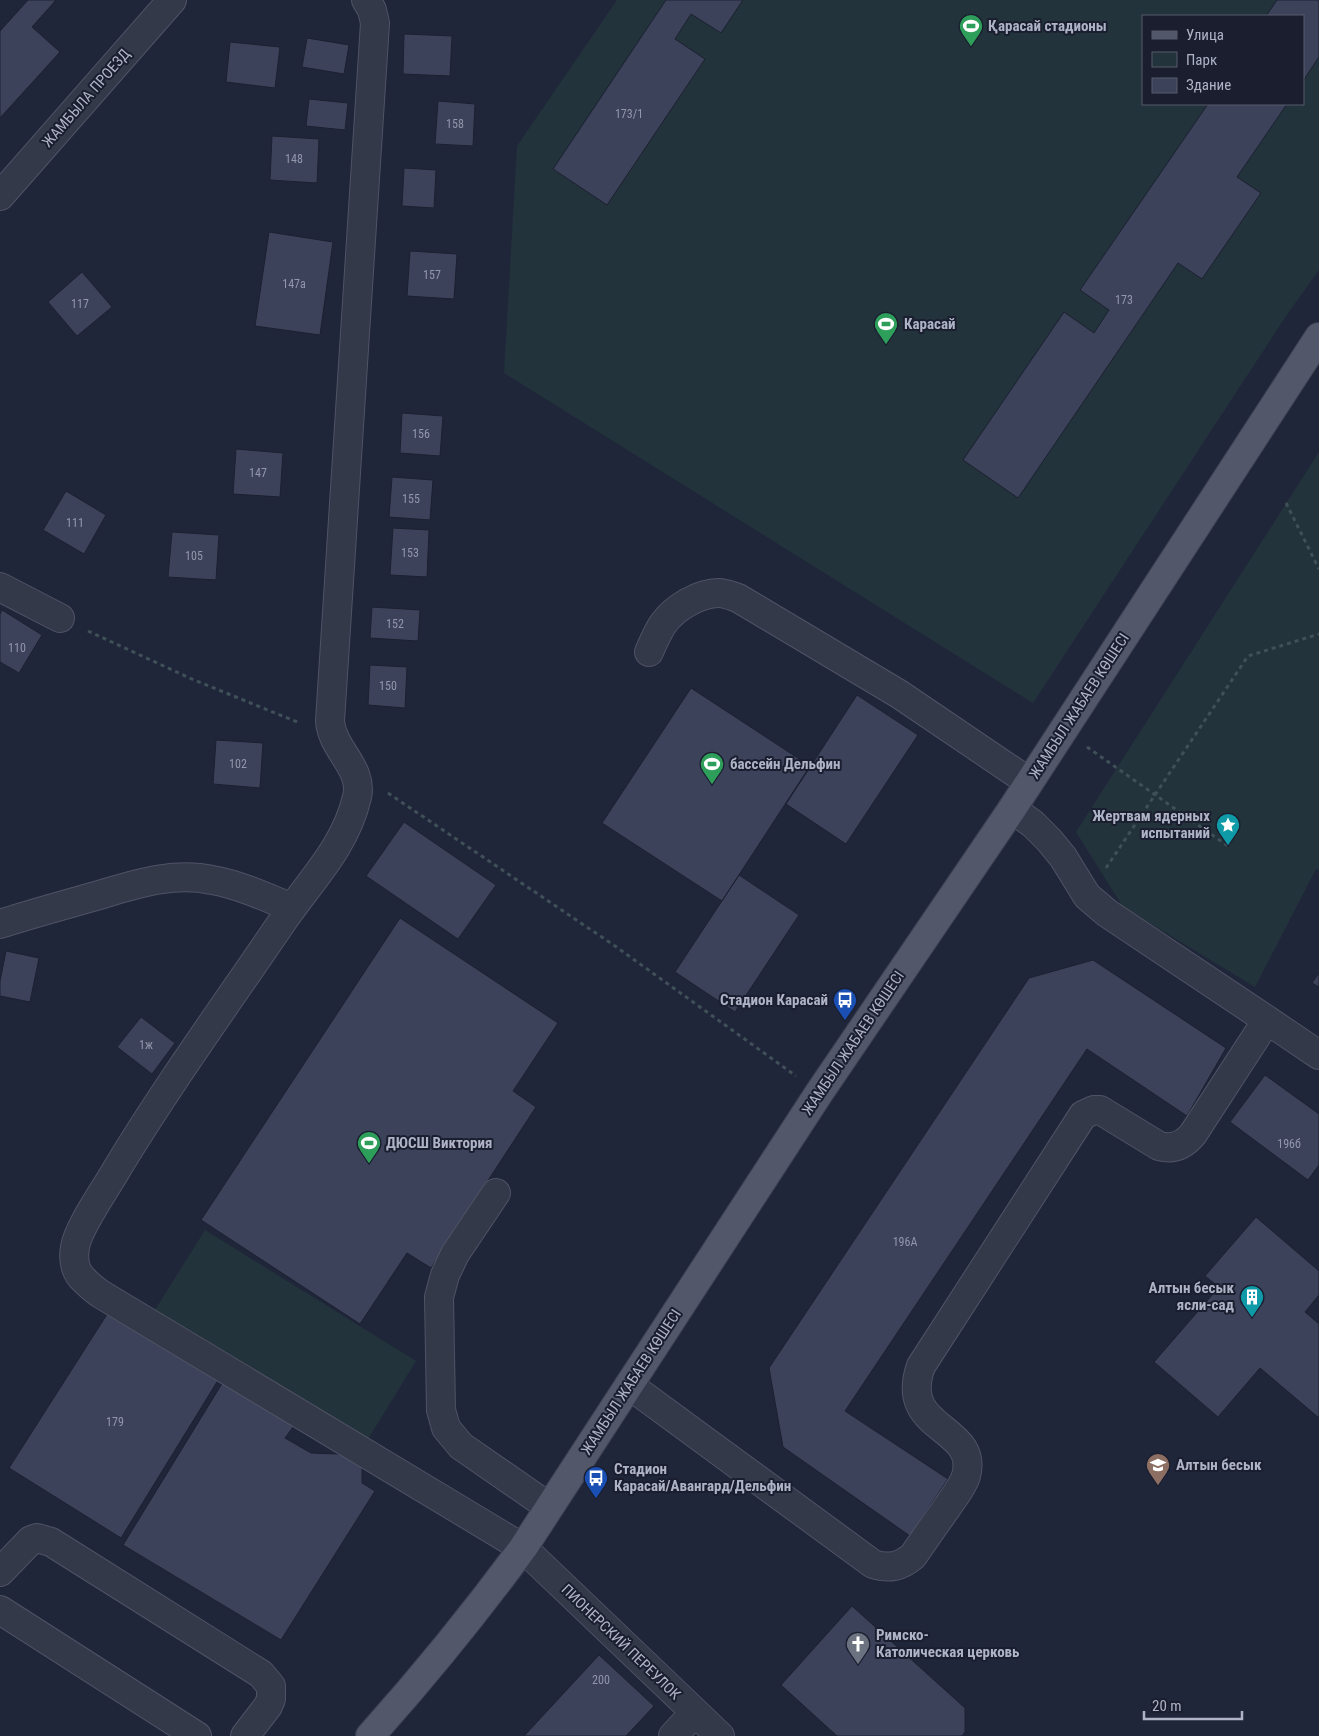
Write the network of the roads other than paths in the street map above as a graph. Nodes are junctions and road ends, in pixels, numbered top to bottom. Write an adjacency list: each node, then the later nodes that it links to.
1 (172, 0): 3 (street, ЖАМБЫЛА ПРОЕЗД)
2 (366, 0): 10 (street)
3 (0, 196)
4 (1319, 337): 8 (main road, ЖАМБЫЛ ЖАБАЕВ КӨШЕСІ)
5 (0, 587): 6 (street)
6 (60, 618)
7 (649, 652): 8 (street)
8 (1030, 782): 9 (main road, ЖАМБЫЛ ЖАБАЕВ КӨШЕСІ)
9 (1012, 809): 12 (street); 15 (main road, ЖАМБЫЛ ЖАБАЕВ КӨШЕСІ)
10 (292, 908): 11 (street); 17 (street, ПИОНЕРСКИЙ ПЕРЕУЛОК)
11 (0, 924)
12 (1267, 1020): 13 (street); 15 (street)
13 (1319, 1055)
14 (496, 1193): 16 (street)
15 (629, 1385): 16 (main road, ЖАМБЫЛ ЖАБАЕВ КӨШЕСІ)
16 (549, 1507): 17 (main road, ЖАМБЫЛ ЖАБАЕВ КӨШЕСІ)
17 (523, 1548): 20 (street, ПИОНЕРСКИЙ ПЕРЕУЛОК); 23 (main road, ЖАМБЫЛ ЖАБАЕВ КӨШЕСІ)
18 (0, 1572): 22 (street)
19 (0, 1610): 21 (street)
20 (694, 1712): 24 (street); 25 (street, ПИОНЕРСКИЙ ПЕРЕУЛОК)
21 (197, 1736)
22 (245, 1736)
23 (370, 1736)
24 (673, 1736)
25 (720, 1736)

